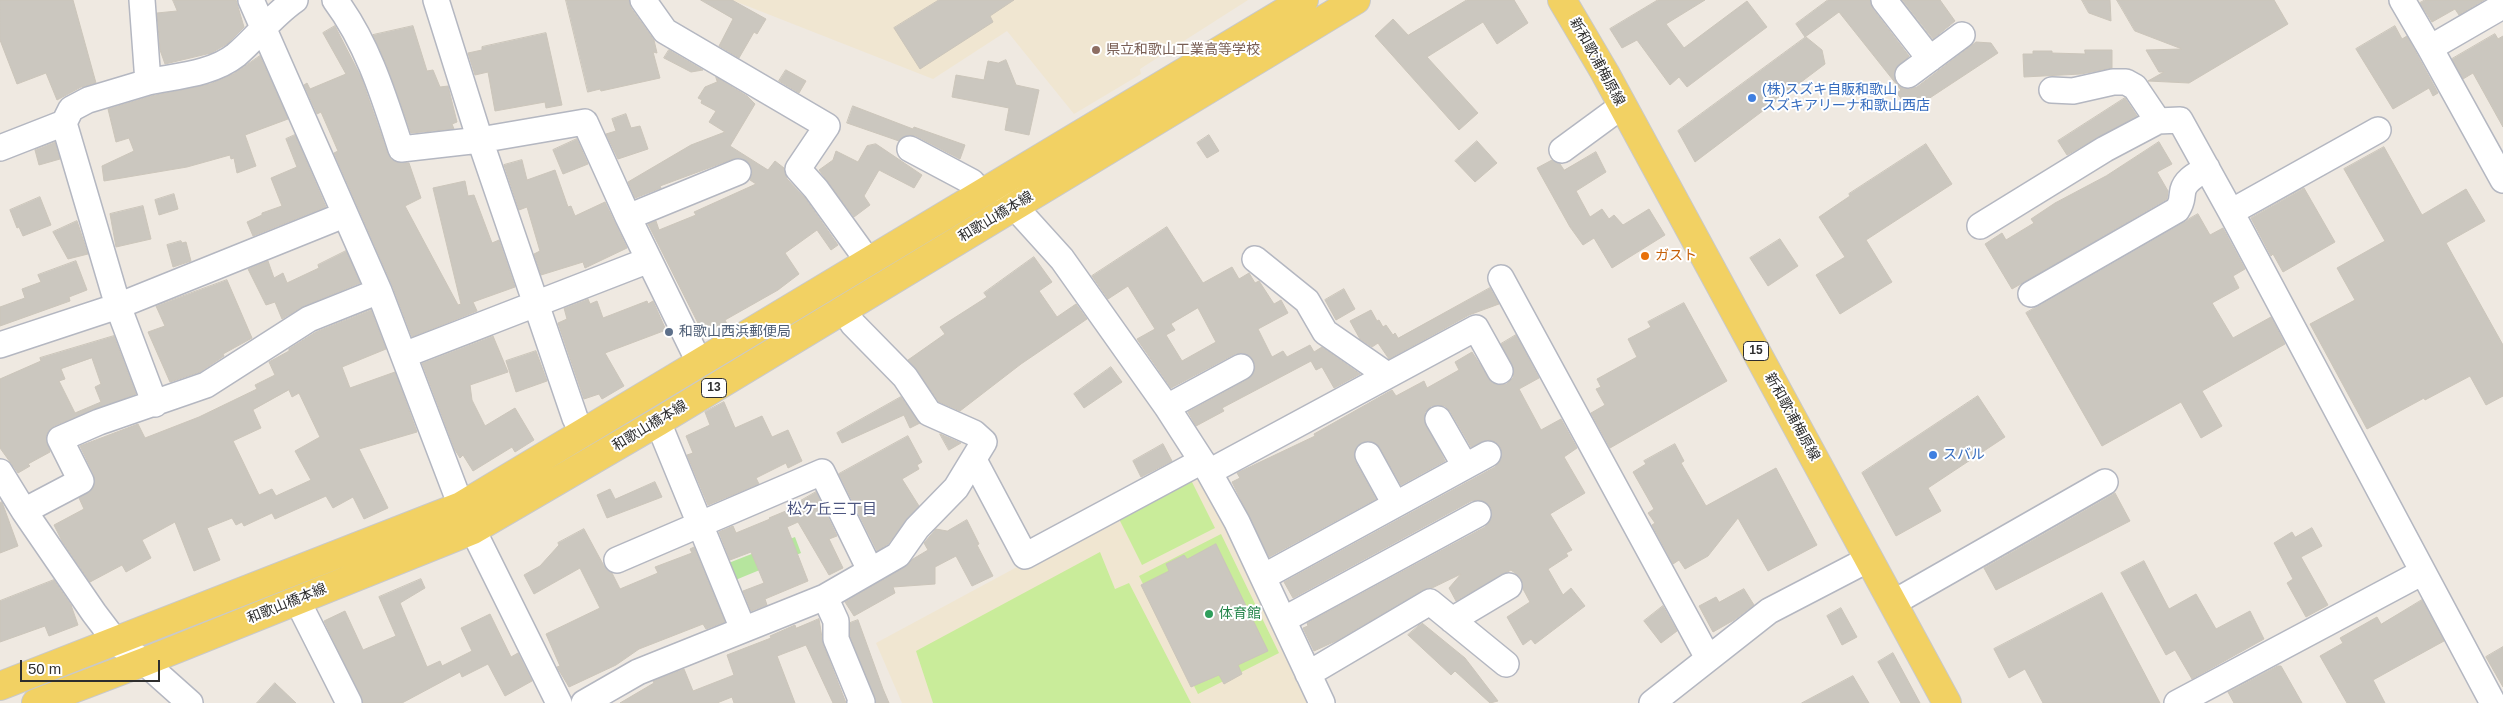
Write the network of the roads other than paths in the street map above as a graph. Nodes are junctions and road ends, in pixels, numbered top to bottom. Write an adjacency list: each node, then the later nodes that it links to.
1 (142, 0): 18 (street)
2 (251, 0): 13 (street)
3 (295, 0): 13 (street)
4 (335, 0): 24 (street)
5 (436, 0): 24 (street)
6 (642, 0): 39 (street)
7 (1304, 0): 31 (main road, 和歌山橋本線 / 13)
8 (1356, 0): 32 (main road, 和歌山橋本線 / 13)
9 (1562, 0): 20 (main road, 新和歌浦梅原線 / 15)
10 (1884, 0): 16 (street)
11 (2402, 0): 15 (street)
12 (2499, 7): 15 (street)
13 (264, 28): 18 (street); 34 (street)
14 (1962, 35): 16 (street)
15 (2430, 48): 30 (street)
16 (1930, 59): 17 (street)
17 (1908, 75)
18 (148, 82): 22 (street)
19 (2052, 90): 21 (street)
20 (1622, 106): 27 (street); 69 (main road, 新和歌浦梅原線 / 15)
21 (2169, 121): 28 (street); 36 (street)
22 (64, 122): 25 (street); 44 (street)
23 (2378, 130): 33 (street)
24 (480, 140): 35 (street); 43 (street)
25 (0, 148)
26 (910, 150): 31 (street)
27 (1562, 150)
28 (2207, 168): 33 (street); 42 (street)
29 (738, 172): 35 (street)
30 (2503, 180)
31 (991, 189): 32 (street); 39 (main road, 和歌山橋本線 / 13)
32 (1014, 206): 45 (main road, 和歌山橋本線 / 13); 53 (street)
33 (2231, 212): 72 (street)
34 (344, 215): 41 (street); 44 (street)
35 (628, 217): 38 (street)
36 (1980, 226)
37 (1255, 258): 51 (street)
38 (649, 260): 43 (street); 48 (street)
39 (868, 261): 48 (main road, 和歌山橋本線 / 13)
40 (1501, 278): 82 (street)
41 (378, 291): 47 (street); 52 (street)
42 (2031, 294)
43 (537, 304): 47 (street); 56 (street)
44 (118, 306): 46 (street); 52 (street)
45 (844, 310): 55 (main road, 和歌山橋本線 / 13); 59 (street)
46 (0, 345)
47 (404, 355): 67 (street)
48 (700, 364): 56 (main road, 和歌山橋本線 / 13)
49 (1241, 367): 53 (street)
50 (1500, 371): 51 (street)
51 (1387, 375): 61 (street)
52 (155, 404): 65 (street)
53 (1167, 406): 61 (street)
54 (1438, 419): 60 (street)
55 (658, 422): 67 (main road, 和歌山橋本線 / 13); 68 (street)
56 (583, 434): 67 (main road, 和歌山橋本線 / 13)
57 (1368, 454): 64 (street)
58 (1488, 454): 60 (street)
59 (974, 460): 61 (street); 71 (street)
60 (1465, 466): 64 (street)
61 (1206, 467): 73 (street)
62 (0, 472): 65 (street)
63 (2105, 482): 77 (street)
64 (1395, 504): 73 (street)
65 (24, 511): 81 (street)
66 (1478, 514): 78 (street)
67 (467, 518): 76 (main road, 和歌山橋本線 / 13); 81 (main road, 和歌山橋本線 / 13); 91 (street)
68 (698, 523): 70 (street); 71 (street); 80 (street)
69 (1869, 559): 77 (main road, 新和歌浦梅原線 / 15); 82 (street)
70 (617, 560)
71 (870, 570): 75 (street)
72 (2423, 572): 96 (street); 97 (street)
73 (1263, 577): 78 (street)
74 (1509, 586): 79 (street)
75 (825, 597): 80 (street); 93 (street)
76 (297, 600): 83 (main road, 和歌山橋本線 / 13); 90 (street)
77 (1893, 603): 95 (main road, 新和歌浦梅原線 / 15)
78 (1283, 620): 85 (street)
79 (1452, 620): 84 (street); 85 (street)
80 (743, 629): 92 (street)
81 (116, 642): 83 (street); 86 (main road, 和歌山橋本線 / 13)
82 (1708, 658): 87 (street)
83 (144, 662): 88 (main road, 和歌山橋本線 / 13); 89 (street)
84 (1506, 664)
85 (1303, 672): 94 (street)
86 (0, 686)
87 (1663, 700)
88 (36, 703)
89 (190, 703)
90 (349, 703)
91 (559, 703)
92 (584, 703)
93 (860, 703)
94 (1322, 703)
95 (1947, 703)
96 (2177, 703)
97 (2493, 703)

